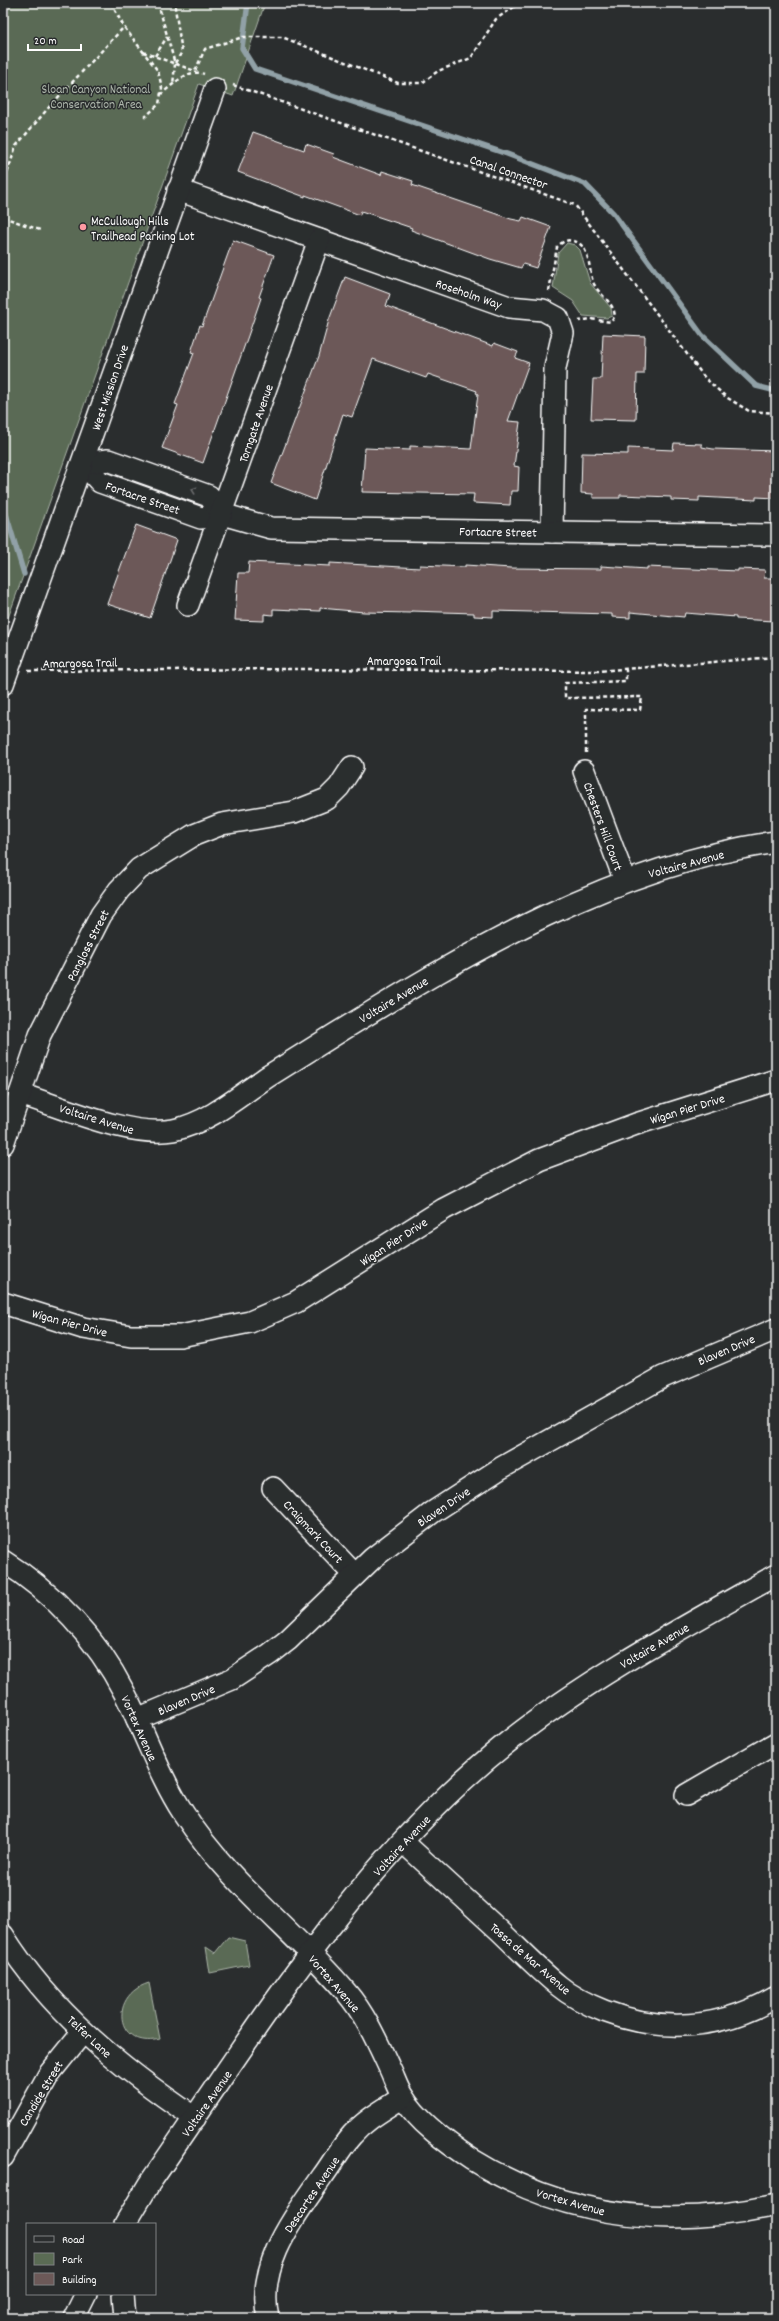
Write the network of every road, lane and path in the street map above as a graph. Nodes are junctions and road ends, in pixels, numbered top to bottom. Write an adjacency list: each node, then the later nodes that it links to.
1 (111, 3): 5 (path)
2 (158, 3): 6 (path)
3 (179, 3): 9 (path)
4 (520, 3): 10 (path)
5 (124, 27): 7 (path); 15 (path)
6 (167, 37): 8 (path); 9 (path)
7 (143, 52): 8 (path, Canal Connector); 13 (path)
8 (155, 56): 9 (path, Canal Connector)
9 (175, 64): 10 (path, Canal Connector); 12 (path)
10 (195, 71): 11 (path, Canal Connector); 12 (path)
11 (216, 82): 16 (street, West Mission Drive); 22 (path, Canal Connector)
12 (173, 86): 13 (path)
13 (160, 95): 14 (path)
14 (143, 119)
15 (3, 186)
16 (178, 190): 19 (street, Roseholm Way); 23 (street, West Mission Drive)
17 (3, 217): 18 (path)
18 (40, 230)
19 (319, 240): 24 (street, Torngate Avenue); 25 (street, Roseholm Way)
20 (550, 292): 21 (path)
21 (579, 321)
22 (776, 413)
23 (83, 464): 24 (street, Fortacre Street); 31 (street, West Mission Drive)
24 (222, 514): 25 (street, Fortacre Street); 27 (street, Torngate Avenue)
25 (552, 532): 26 (street, Fortacre Street)
26 (776, 535)
27 (188, 605)
28 (776, 657): 29 (path, Amargosa Trail)
29 (626, 670): 30 (path, Amargosa Trail); 32 (path)
30 (31, 673)
31 (3, 684)
32 (585, 765): 35 (street, Chesters Hill Court)
33 (352, 767): 37 (street, Pangloss Street)
34 (776, 842): 35 (street, Voltaire Avenue)
35 (625, 881): 37 (street, Voltaire Avenue)
36 (776, 1080): 39 (street, Wigan Pier Drive)
37 (20, 1094): 38 (street, Pangloss Street)
38 (3, 1144)
39 (3, 1303)
40 (776, 1329): 43 (street, Blaven Drive)
41 (273, 1488): 43 (street, Craigmark Court)
42 (3, 1561): 45 (street, Vortex Avenue)
43 (355, 1575): 45 (street, Blaven Drive)
44 (776, 1575): 48 (street, Voltaire Avenue)
45 (137, 1719): 50 (street, Vortex Avenue)
46 (776, 1743): 47 (street)
47 (686, 1795)
48 (403, 1842): 50 (street, Voltaire Avenue); 51 (street, Tossa de Mar Avenue)
49 (3, 1935): 52 (street, Telfer Lane)
50 (310, 1953): 53 (street, Vortex Avenue); 54 (street, Voltaire Avenue)
51 (776, 1997)
52 (83, 2032): 54 (street, Telfer Lane); 55 (street, Candide Street)
53 (403, 2098): 56 (street, Vortex Avenue); 62 (street, Descartes Avenue)
54 (195, 2118): 57 (street, Voltaire Avenue)
55 (3, 2157)
56 (776, 2205)
57 (127, 2223)
58 (86, 2295): 60 (street)
59 (123, 2295): 61 (street)
60 (74, 2318)
61 (125, 2318)
62 (268, 2318)

